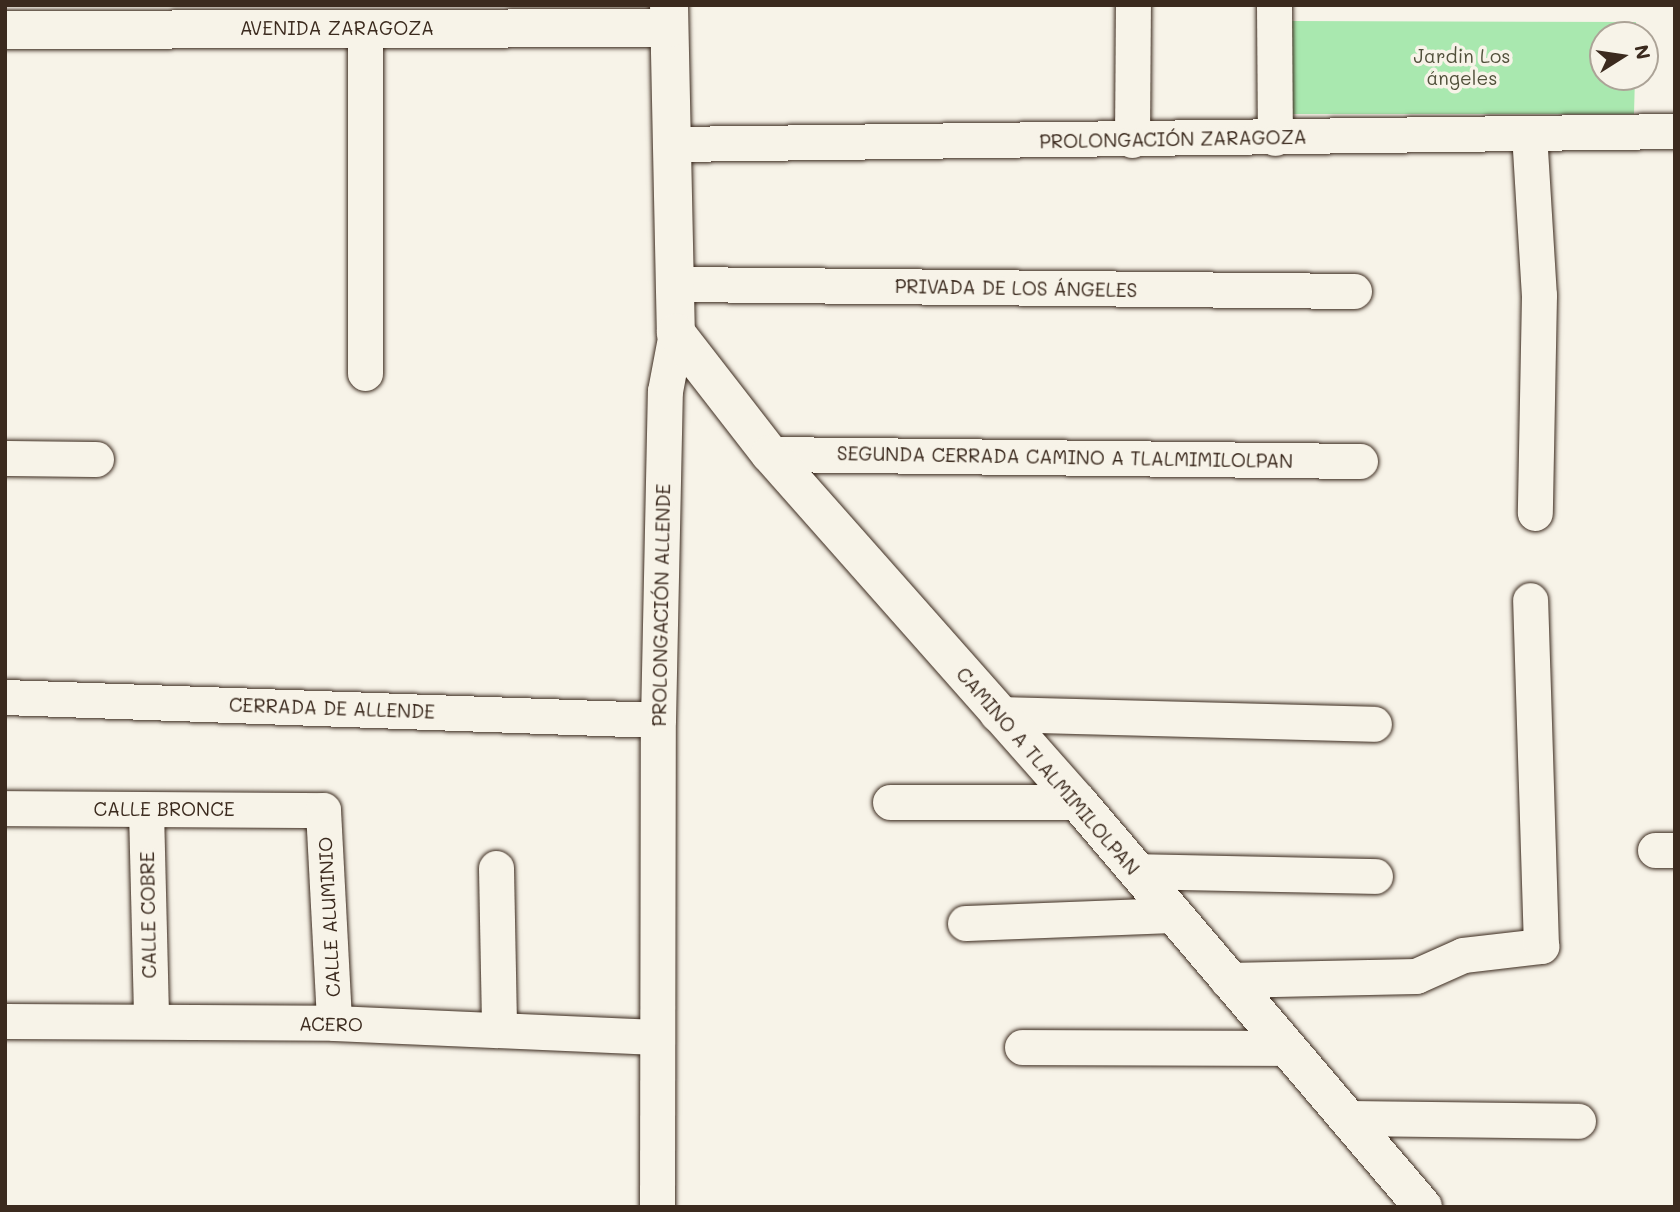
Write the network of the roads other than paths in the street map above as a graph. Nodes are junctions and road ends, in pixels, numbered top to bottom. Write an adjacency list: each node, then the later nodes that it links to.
1 (1133, 5): 11 (street)
2 (1275, 5): 10 (street)
3 (113, 17): 4 (street, AVENIDA ZARAGOZA); 7 (street, AVENIDA ZARAGOZA)
4 (293, 17): 6 (street, AVENIDA ZARAGOZA)
5 (669, 17): 6 (street, AVENIDA ZARAGOZA); 12 (street, PROLONGACIÓN ALLENDE)
6 (365, 27): 16 (street)
7 (5, 30)
8 (1675, 131): 9 (street, PROLONGACIÓN ZARAGOZA)
9 (1529, 133): 10 (street, PROLONGACIÓN ZARAGOZA); 21 (street)
10 (1275, 138): 11 (street, PROLONGACIÓN ZARAGOZA)
11 (1132, 140): 12 (street, PROLONGACIÓN ZARAGOZA)
12 (672, 144): 13 (street, PROLONGACIÓN ALLENDE)
13 (678, 285): 14 (street, PRIVADA DE LOS ÁNGELES); 15 (street, PROLONGACIÓN ALLENDE)
14 (1354, 291)
15 (676, 333): 17 (street, CAMINO A TLALMIMILOLPAN); 25 (street, PROLONGACIÓN ALLENDE)
16 (365, 373)
17 (770, 454): 20 (street, SEGUNDA CERRADA CAMINO A TLALMIMILOLPAN); 24 (street, CAMINO A TLALMIMILOLPAN)
18 (5, 458): 19 (street)
19 (96, 459)
20 (1360, 461)
21 (1535, 513)
22 (1530, 600): 37 (street)
23 (5, 697): 25 (street, CERRADA DE ALLENDE)
24 (997, 714): 26 (street); 28 (street, CAMINO A TLALMIMILOLPAN)
25 (658, 720): 42 (street, PROLONGACIÓN ALLENDE)
26 (1374, 724)
27 (890, 802): 28 (street)
28 (1078, 802): 33 (street, CAMINO A TLALMIMILOLPAN)
29 (5, 808): 30 (street, CALLE BRONCE)
30 (146, 810): 31 (street, CALLE BRONCE); 39 (street, CALLE COBRE)
31 (323, 810): 40 (street, CALLE ALUMINIO)
32 (496, 868): 41 (street)
33 (1136, 871): 34 (street); 35 (street, CAMINO A TLALMIMILOLPAN)
34 (1375, 876)
35 (1174, 915): 36 (street); 37 (street, CAMINO A TLALMIMILOLPAN)
36 (965, 923)
37 (1227, 980): 44 (street, CAMINO A TLALMIMILOLPAN)
38 (5, 1021): 39 (street, ACERO)
39 (151, 1021): 40 (street, ACERO)
40 (334, 1023): 41 (street, ACERO)
41 (499, 1030): 42 (street, ACERO)
42 (657, 1037): 47 (street, PROLONGACIÓN ALLENDE)
43 (1023, 1047): 44 (street)
44 (1285, 1048): 45 (street, CAMINO A TLALMIMILOLPAN)
45 (1346, 1118): 46 (street); 48 (street, CAMINO A TLALMIMILOLPAN)
46 (1578, 1121)
47 (657, 1207)
48 (1423, 1207)

